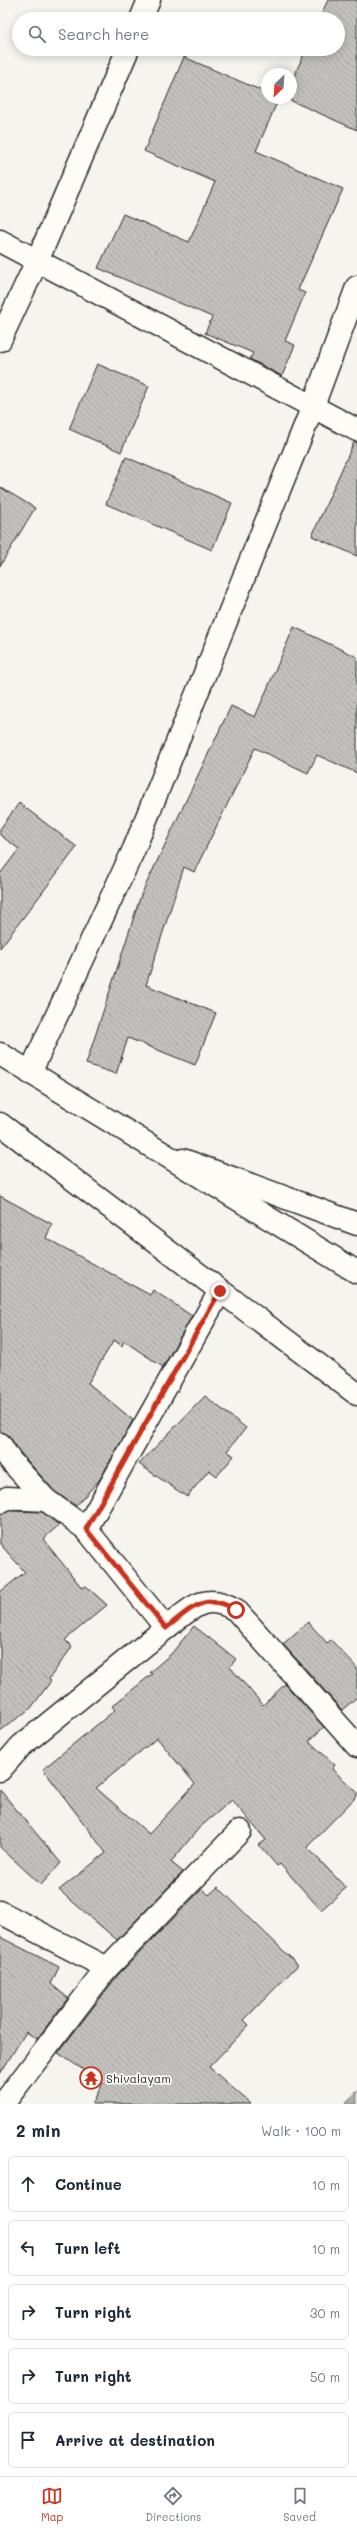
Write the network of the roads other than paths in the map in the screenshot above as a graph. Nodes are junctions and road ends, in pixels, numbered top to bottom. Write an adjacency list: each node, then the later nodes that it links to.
1 (149, 0): 2 (street)
2 (144, 12)
3 (125, 56): 5 (street)
4 (0, 241): 5 (street)
5 (38, 259): 7 (street); 8 (street)
6 (357, 287): 8 (street)
7 (0, 340)
8 (313, 406): 9 (street); 11 (street)
9 (357, 430)
10 (0, 1054): 11 (street)
11 (30, 1073): 13 (street)
12 (0, 1124): 16 (street)
13 (158, 1150): 14 (street); 15 (street)
14 (357, 1224)
15 (357, 1272)
16 (220, 1291): 17 (street); 21 (street)
17 (357, 1394)
18 (0, 1444): 19 (street)
19 (46, 1500): 20 (street); 21 (street)
20 (0, 1502)
21 (86, 1529): 22 (street)
22 (166, 1628): 23 (street); 24 (street)
23 (357, 1746)
24 (0, 1770)
25 (240, 1832): 27 (street)
26 (0, 1912): 27 (street)
27 (107, 1968): 28 (street)
28 (3, 2104)

